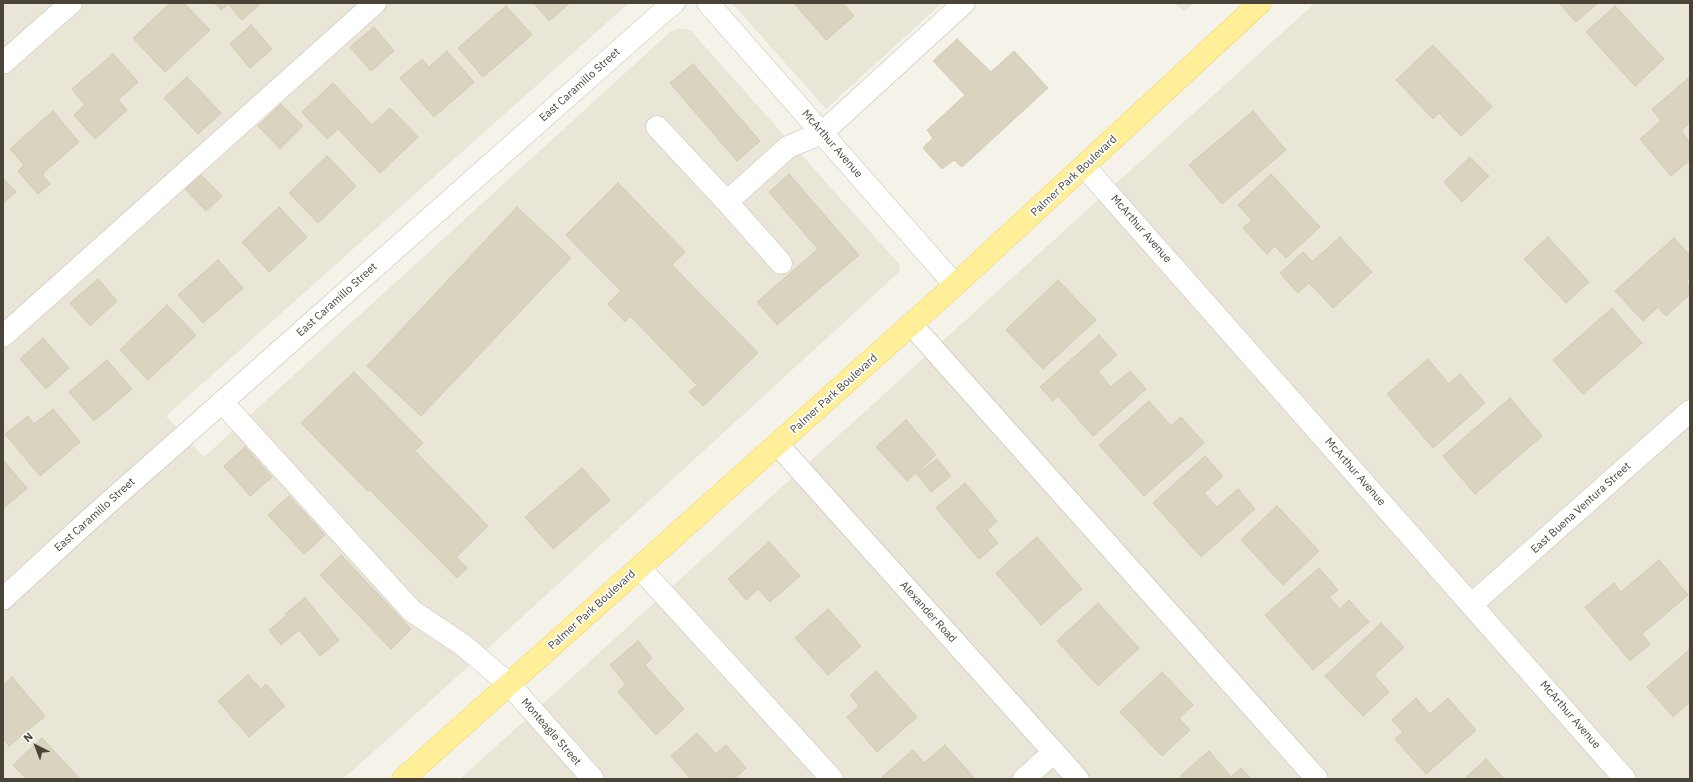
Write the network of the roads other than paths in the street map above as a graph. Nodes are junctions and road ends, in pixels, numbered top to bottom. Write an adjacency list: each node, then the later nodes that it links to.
1 (71, 3): 7 (street)
2 (375, 3): 15 (street)
3 (674, 3): 16 (street, East Caramillo Street)
4 (708, 3): 9 (street, McArthur Avenue)
5 (964, 3): 9 (street)
6 (1260, 3): 10 (main road, Palmer Park Boulevard)
7 (3, 63)
8 (657, 127): 11 (street)
9 (822, 133): 11 (street); 13 (street, McArthur Avenue)
10 (1084, 166): 13 (main road, Palmer Park Boulevard); 21 (street, McArthur Avenue)
11 (727, 202): 12 (street)
12 (782, 263)
13 (955, 285): 14 (main road, Palmer Park Boulevard)
14 (910, 324): 18 (main road, Palmer Park Boulevard); 29 (street)
15 (3, 336)
16 (222, 402): 20 (street, East Caramillo Street); 22 (street, Monteagle Street)
17 (1690, 411): 21 (street, East Buena Ventura Street)
18 (778, 445): 19 (main road, Palmer Park Boulevard); 23 (street, Alexander Road)
19 (640, 568): 22 (main road, Palmer Park Boulevard); 26 (street)
20 (7, 588)
21 (1472, 604): 30 (street, McArthur Avenue)
22 (509, 684): 24 (main road, Palmer Park Boulevard); 25 (street, Monteagle Street)
23 (1054, 752): 27 (street); 28 (street, Alexander Road)
24 (403, 779)
25 (593, 779)
26 (832, 779)
27 (1024, 779)
28 (1078, 779)
29 (1317, 779)
30 (1625, 779)

